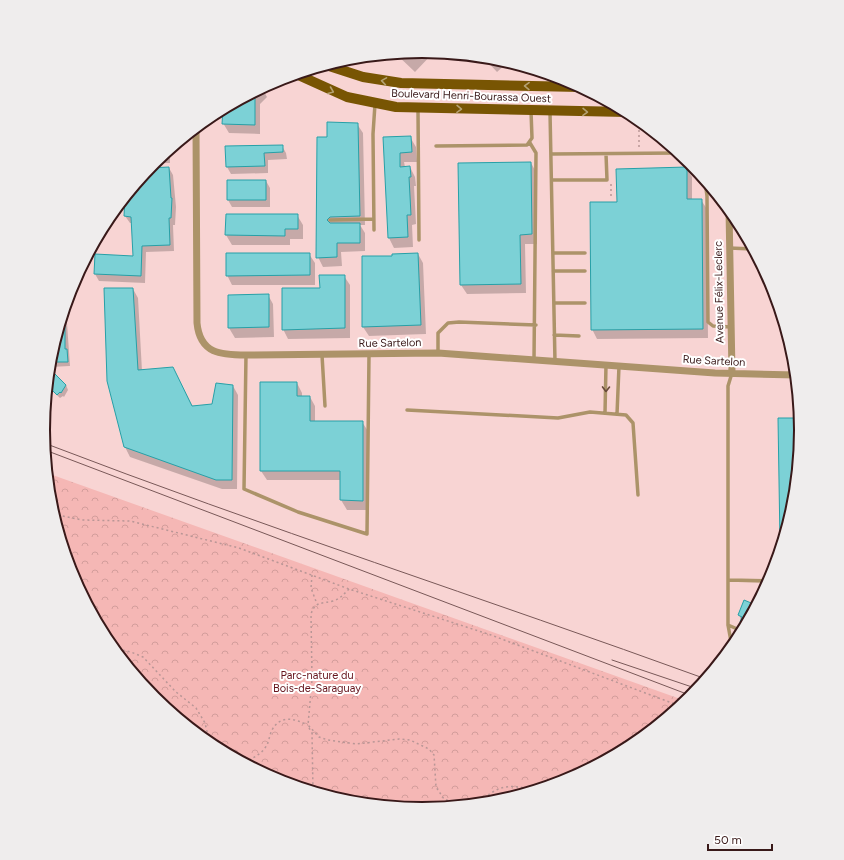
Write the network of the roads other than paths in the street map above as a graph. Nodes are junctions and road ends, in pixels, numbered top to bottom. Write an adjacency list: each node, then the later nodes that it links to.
1 (336, 68): 3 (main road, Boulevard Henri-Bourassa Ouest, one-way to 1)
2 (303, 78): 4 (main road, Boulevard Henri-Bourassa Ouest, one-way to 4)
3 (566, 87)
4 (375, 104): 5 (main road, Boulevard Henri-Bourassa Ouest); 18 (lane)
5 (418, 108): 6 (main road, Boulevard Henri-Bourassa Ouest, one-way to 6); 21 (lane)
6 (531, 110): 7 (main road, Boulevard Henri-Bourassa Ouest); 10 (lane)
7 (550, 111): 8 (main road, Boulevard Henri-Bourassa Ouest, one-way to 8); 13 (lane)
8 (614, 112)
9 (196, 135): 35 (street, Rue Sartelon)
10 (530, 143): 11 (lane); 30 (lane)
11 (436, 146)
12 (670, 153): 14 (lane)
13 (551, 154): 14 (lane); 15 (lane)
14 (606, 154): 15 (lane)
15 (552, 180): 24 (lane)
16 (706, 190): 31 (lane)
17 (330, 220): 18 (lane)
18 (374, 220): 20 (lane)
19 (729, 221): 22 (street, Avenue Félix-Leclerc)
20 (374, 230)
21 (419, 240)
22 (730, 248): 23 (lane); 31 (street, Avenue Félix-Leclerc)
23 (747, 249)
24 (553, 253): 25 (lane); 26 (lane)
25 (585, 253)
26 (553, 271): 27 (lane); 28 (lane)
27 (585, 271)
28 (554, 303): 29 (lane); 32 (lane)
29 (585, 303)
30 (536, 325): 34 (lane); 38 (lane)
31 (731, 327): 42 (street, Avenue Félix-Leclerc)
32 (554, 335): 33 (lane); 39 (lane)
33 (579, 336)
34 (438, 354): 37 (street, Rue Sartelon); 38 (street, Rue Sartelon)
35 (246, 355): 36 (street, Rue Sartelon); 37 (lane)
36 (322, 355): 37 (street, Rue Sartelon); 44 (lane)
37 (369, 355)
38 (534, 360): 39 (street, Rue Sartelon)
39 (555, 362): 40 (street, Rue Sartelon)
40 (606, 365): 41 (street, Rue Sartelon); 46 (lane, one-way to 46)
41 (619, 366): 42 (street, Rue Sartelon); 47 (lane)
42 (732, 373): 43 (street, Rue Sartelon); 49 (lane)
43 (790, 375)
44 (325, 406)
45 (406, 410): 46 (lane)
46 (605, 413): 47 (lane)
47 (617, 414): 48 (lane)
48 (638, 494)
49 (729, 580): 50 (lane); 51 (lane)
50 (762, 581)
51 (728, 625): 52 (lane); 53 (lane)
52 (736, 629)
53 (730, 638)

